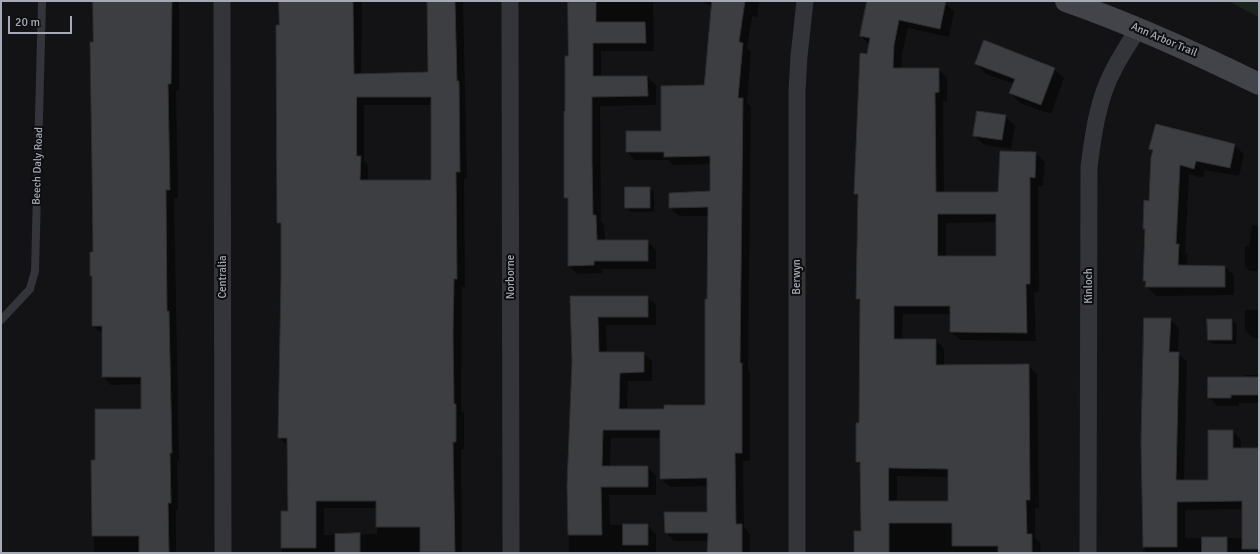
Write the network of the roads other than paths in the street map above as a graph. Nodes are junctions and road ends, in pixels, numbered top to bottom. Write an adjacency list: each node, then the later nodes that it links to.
1 (42, 1): 8 (lane, Beech Daly Road)
2 (222, 1): 9 (street, Centralia)
3 (510, 1): 10 (street, Norborne)
4 (805, 1): 11 (street, Berwyn)
5 (1066, 1): 6 (street, Ann Arbor Trail)
6 (1138, 29): 7 (street, Ann Arbor Trail); 12 (street, Kinloch)
7 (1259, 84)
8 (1, 320)
9 (223, 553)
10 (511, 553)
11 (797, 553)
12 (1088, 553)

